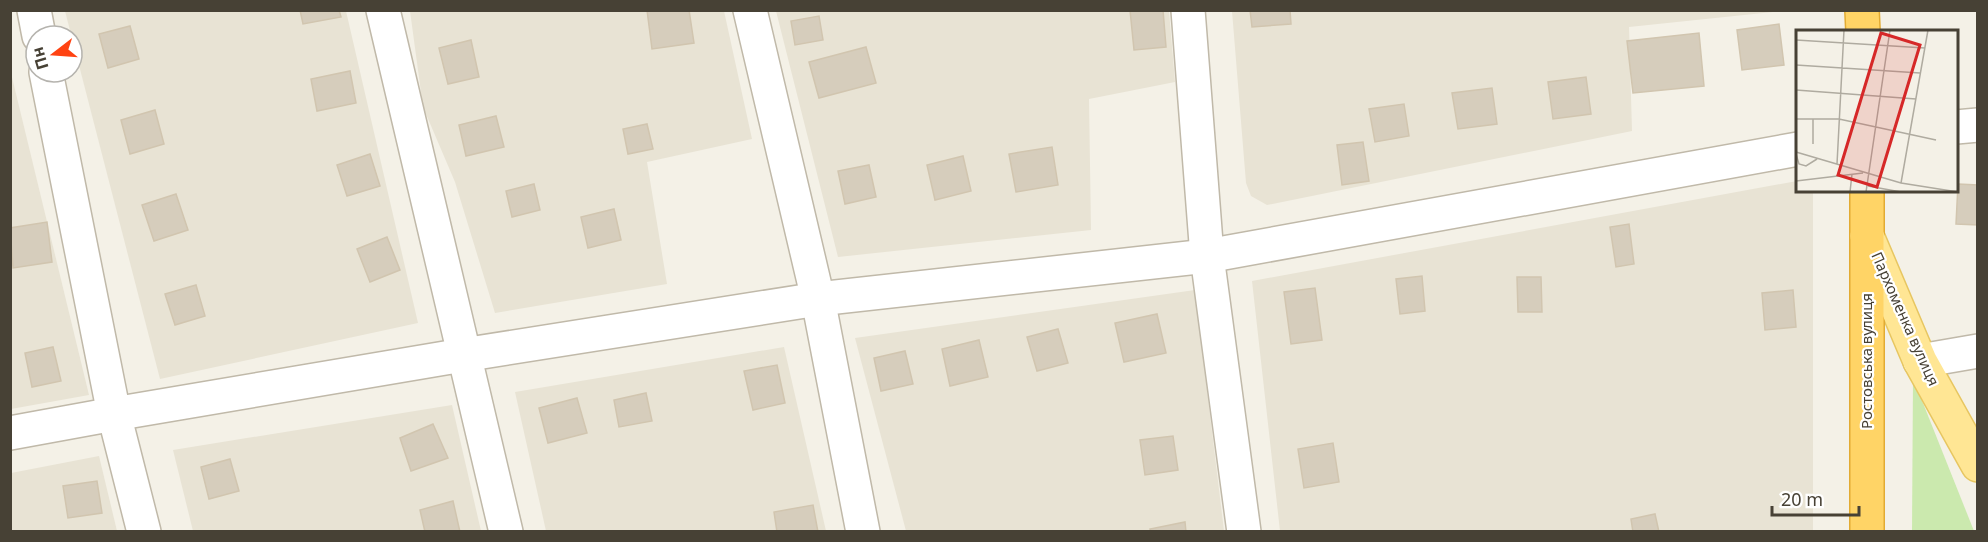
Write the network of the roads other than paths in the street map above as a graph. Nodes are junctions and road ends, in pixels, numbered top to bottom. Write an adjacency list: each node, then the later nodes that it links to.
1 (383, 10): 15 (street)
2 (750, 10): 13 (street)
3 (1188, 10): 12 (street)
4 (1862, 10): 5 (highway)
5 (1863, 30)
6 (48, 84): 17 (street)
7 (1977, 125): 8 (street)
8 (1958, 127)
9 (1796, 149): 12 (street)
10 (1867, 192): 11 (highway, Ростовська вулиця)
11 (1867, 236): 16 (main road, Пархоменка вулиця); 24 (highway, Ростовська вулиця)
12 (1207, 256): 13 (street); 23 (street)
13 (818, 299): 15 (street); 22 (street)
14 (1977, 351): 16 (street)
15 (464, 356): 17 (street); 21 (street)
16 (1920, 361): 19 (main road, Пархоменка вулиця)
17 (114, 414): 18 (street); 20 (street)
18 (10, 434)
19 (1977, 465)
20 (144, 531)
21 (507, 531)
22 (863, 531)
23 (1244, 531)
24 (1867, 531)

